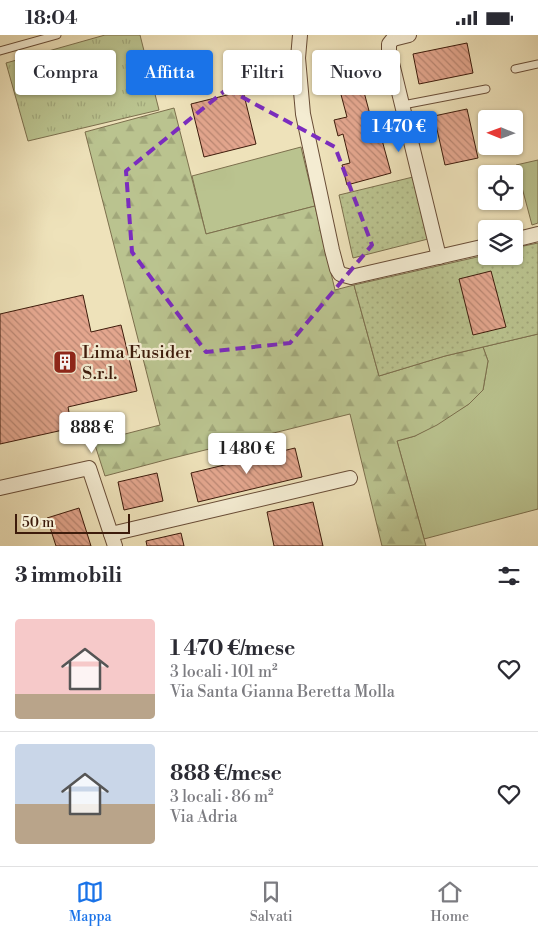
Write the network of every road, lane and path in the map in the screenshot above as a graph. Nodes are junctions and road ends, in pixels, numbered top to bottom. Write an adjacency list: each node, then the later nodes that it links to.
1 (58, 35): 4 (lane)
2 (300, 35): 12 (street)
3 (409, 35): 8 (street)
4 (0, 51)
5 (538, 64): 6 (lane)
6 (515, 69)
7 (486, 89): 8 (lane)
8 (403, 105): 12 (street)
9 (538, 234): 10 (street)
10 (523, 238)
11 (478, 248): 12 (street)
12 (439, 257)
13 (350, 478): 15 (street)
14 (0, 488): 15 (street)
15 (113, 540)

